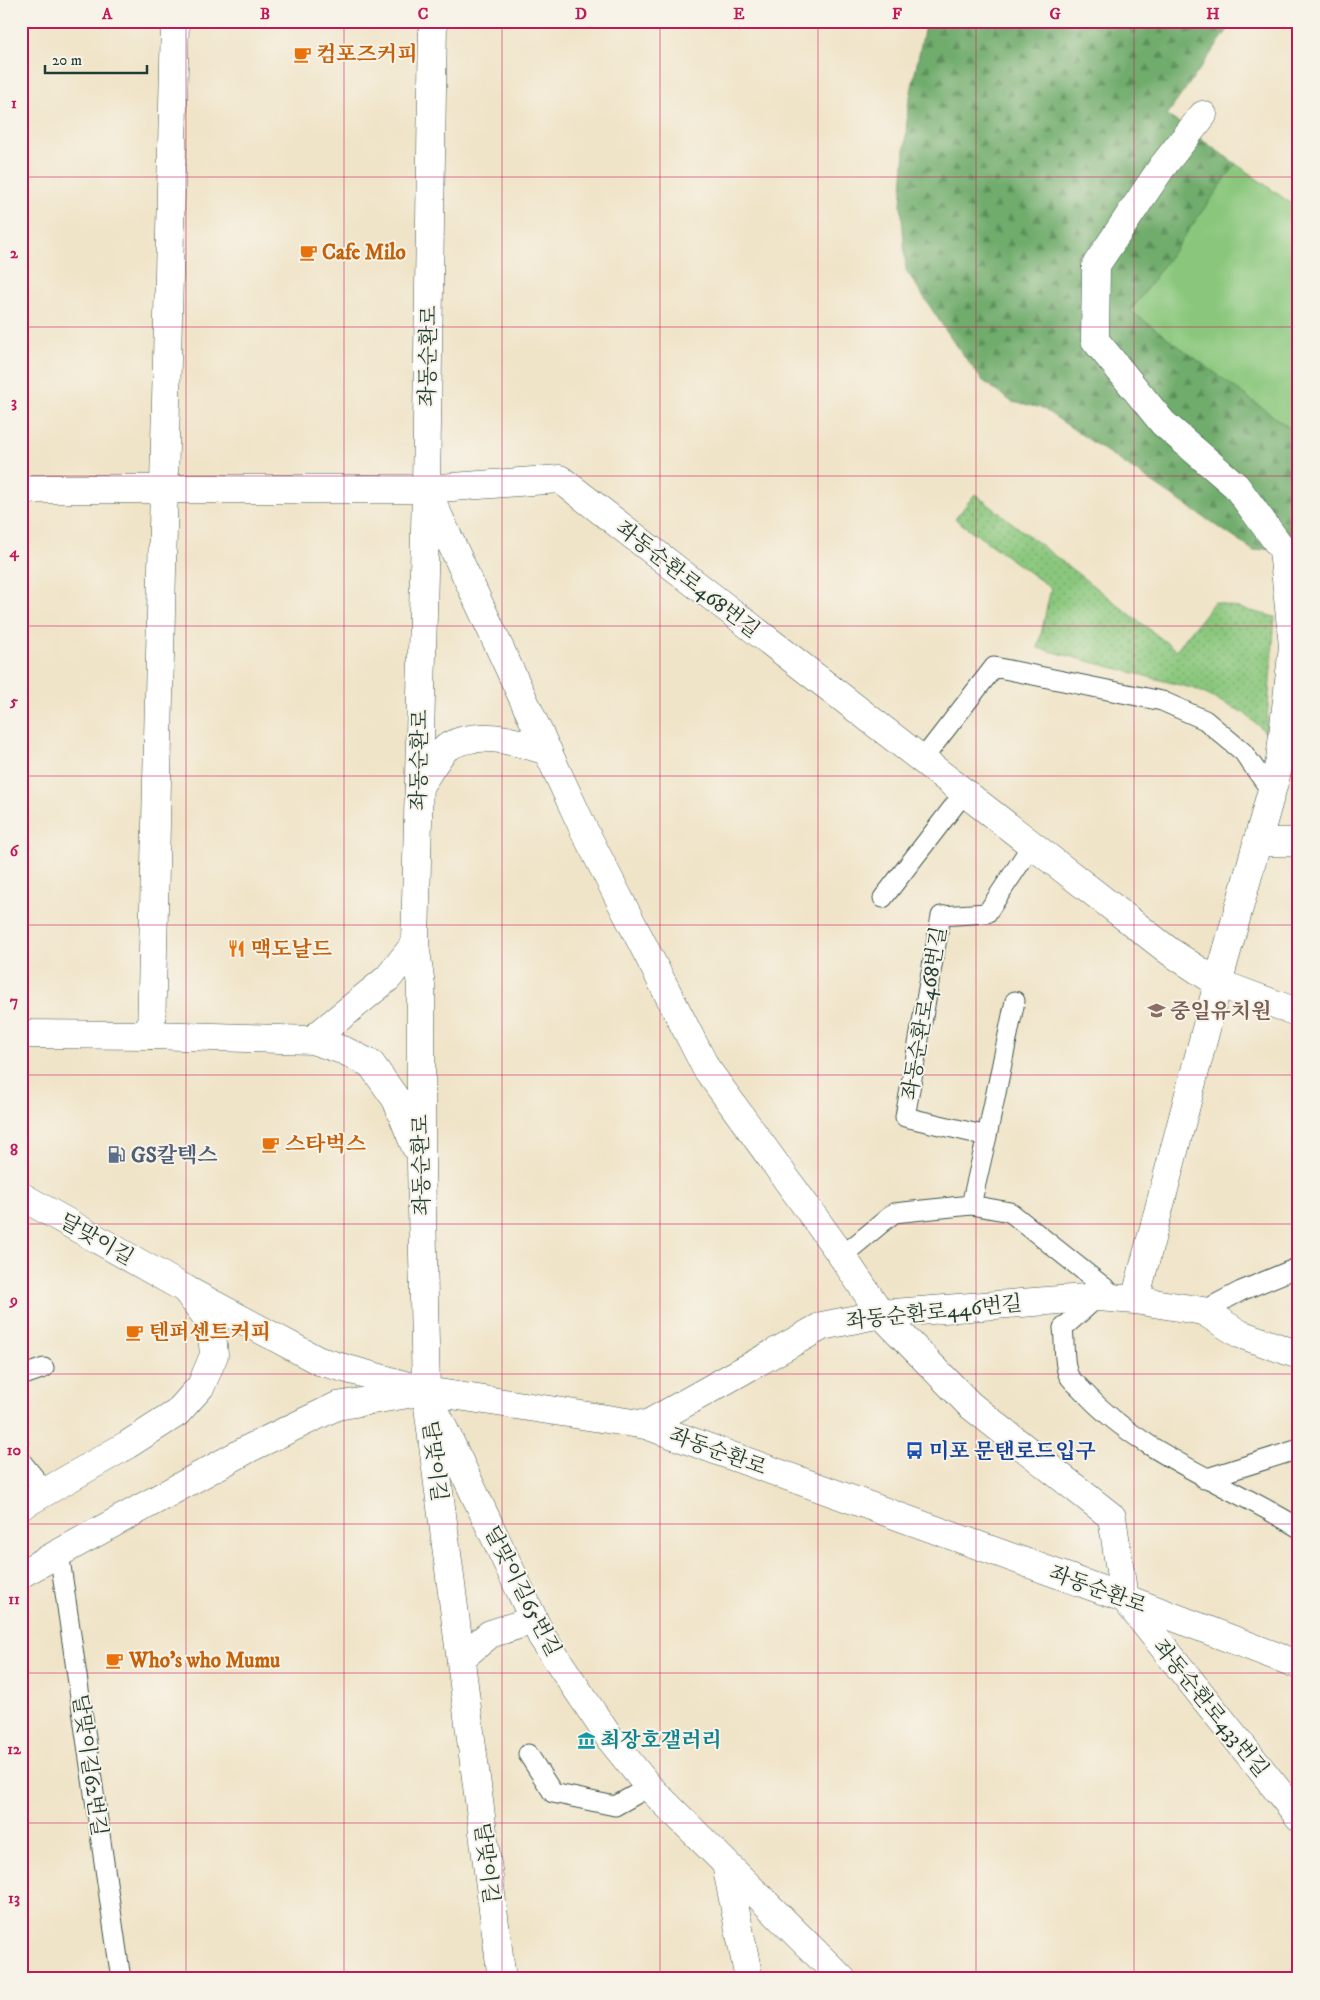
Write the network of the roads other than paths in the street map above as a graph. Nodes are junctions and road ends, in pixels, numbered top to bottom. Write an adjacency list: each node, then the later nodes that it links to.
1 (175, 21): 6 (street)
2 (433, 21): 5 (street, 좌동순환로)
3 (1203, 115): 10 (street)
4 (21, 489): 6 (street, 좌동순환로468번길)
5 (426, 489): 6 (street, 좌동순환로468번길); 7 (street); 8 (street, 좌동순환로468번길); 9 (street, 좌동순환로)
6 (166, 490): 21 (street)
7 (548, 751): 9 (street); 27 (street)
8 (922, 760): 10 (lane); 11 (street, 좌동순환로468번길)
9 (419, 786): 16 (street, 좌동순환로)
10 (1271, 791): 12 (street)
11 (964, 793): 14 (street, 좌동순환로468번길); 15 (lane)
12 (1257, 842): 13 (street); 17 (street)
13 (1299, 842)
14 (1032, 845): 17 (street, 좌동순환로468번길); 23 (lane, 좌동순환로468번길)
15 (883, 898)
16 (415, 944): 22 (street); 24 (street, 좌동순환로)
17 (1218, 983): 19 (street, 좌동순환로468번길); 30 (street)
18 (1015, 1001): 23 (lane)
19 (1299, 1013)
20 (21, 1034): 21 (street)
21 (152, 1035): 22 (street)
22 (312, 1040): 24 (street)
23 (988, 1136): 26 (lane)
24 (421, 1162): 36 (street, 좌동순환로)
25 (21, 1196): 29 (street, 달맞이길)
26 (971, 1205): 27 (lane, 좌동순환로446번길); 30 (lane, 좌동순환로446번길)
27 (842, 1256): 32 (street)
28 (1299, 1267): 31 (lane)
29 (184, 1289): 36 (street, 달맞이길); 41 (street)
30 (1117, 1298): 31 (street, 좌동순환로446번길); 32 (street, 좌동순환로446번길); 40 (lane)
31 (1203, 1311): 33 (street, 좌동순환로446번길)
32 (881, 1314): 37 (street, 좌동순환로446번길); 46 (street)
33 (1299, 1355)
34 (44, 1368): 35 (lane)
35 (21, 1376)
36 (426, 1391): 37 (street, 좌동순환로); 44 (street); 47 (street, 달맞이길65번길); 48 (street, 달맞이길)
37 (646, 1425): 46 (street, 좌동순환로)
38 (1299, 1449): 40 (lane)
39 (21, 1461): 41 (lane)
40 (1204, 1479): 43 (lane)
41 (46, 1492): 42 (street)
42 (21, 1506)
43 (1299, 1528)
44 (59, 1552): 45 (street); 54 (lane, 달맞이길62번길)
45 (21, 1574)
46 (1124, 1598): 49 (street, 좌동순환로); 52 (street, 좌동순환로433번길)
47 (534, 1620): 48 (street); 51 (street, 달맞이길65번길)
48 (461, 1658): 55 (street, 달맞이길)
49 (1299, 1665)
50 (528, 1754): 51 (lane)
51 (649, 1787): 53 (street, 달맞이길65번길)
52 (1299, 1817)
53 (726, 1864): 56 (street); 57 (street, 달맞이길65번길)
54 (121, 1979)
55 (502, 1979)
56 (749, 1979)
57 (842, 1979)

